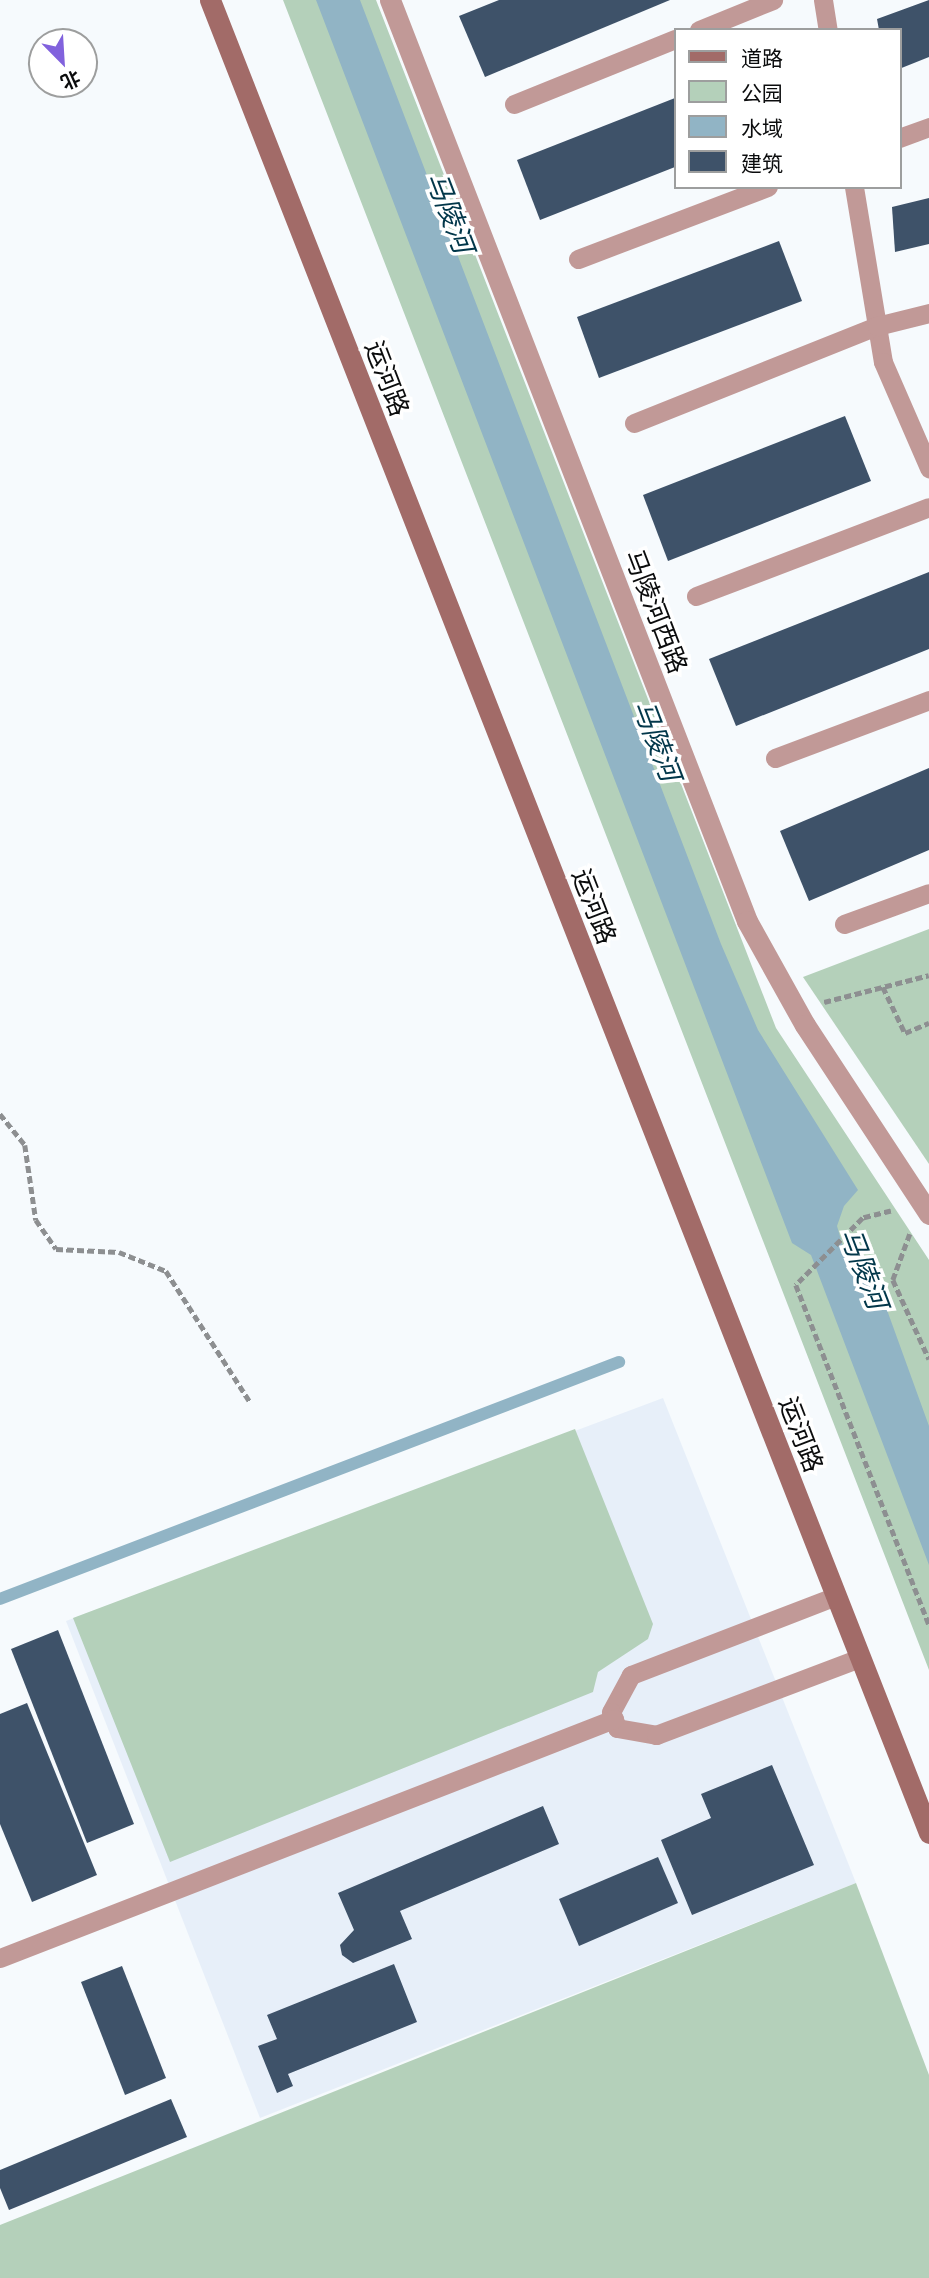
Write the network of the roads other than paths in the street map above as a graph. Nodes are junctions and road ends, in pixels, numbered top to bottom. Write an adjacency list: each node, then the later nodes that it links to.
1 (210, 0): 25 (street, 运河路)
2 (390, 0): 24 (street, 马陵河西路)
3 (774, 0): 5 (lane)
4 (823, 0): 6 (lane)
5 (704, 28)
6 (828, 28)
7 (674, 39): 8 (lane)
8 (514, 104)
9 (929, 127): 10 (lane)
10 (901, 137)
11 (763, 189): 13 (lane)
12 (854, 189): 15 (lane)
13 (578, 259)
14 (929, 313): 15 (lane)
15 (877, 326): 16 (lane); 17 (lane)
16 (634, 423)
17 (929, 468)
18 (929, 507): 19 (lane)
19 (696, 596)
20 (929, 700): 21 (lane)
21 (775, 758)
22 (929, 893): 23 (lane)
23 (844, 924)
24 (926, 1209)
25 (836, 1596): 26 (street, 运河路); 27 (lane)
26 (860, 1658): 27 (lane); 28 (street, 运河路)
27 (614, 1719): 29 (lane)
28 (929, 1833)
29 (0, 1958)

